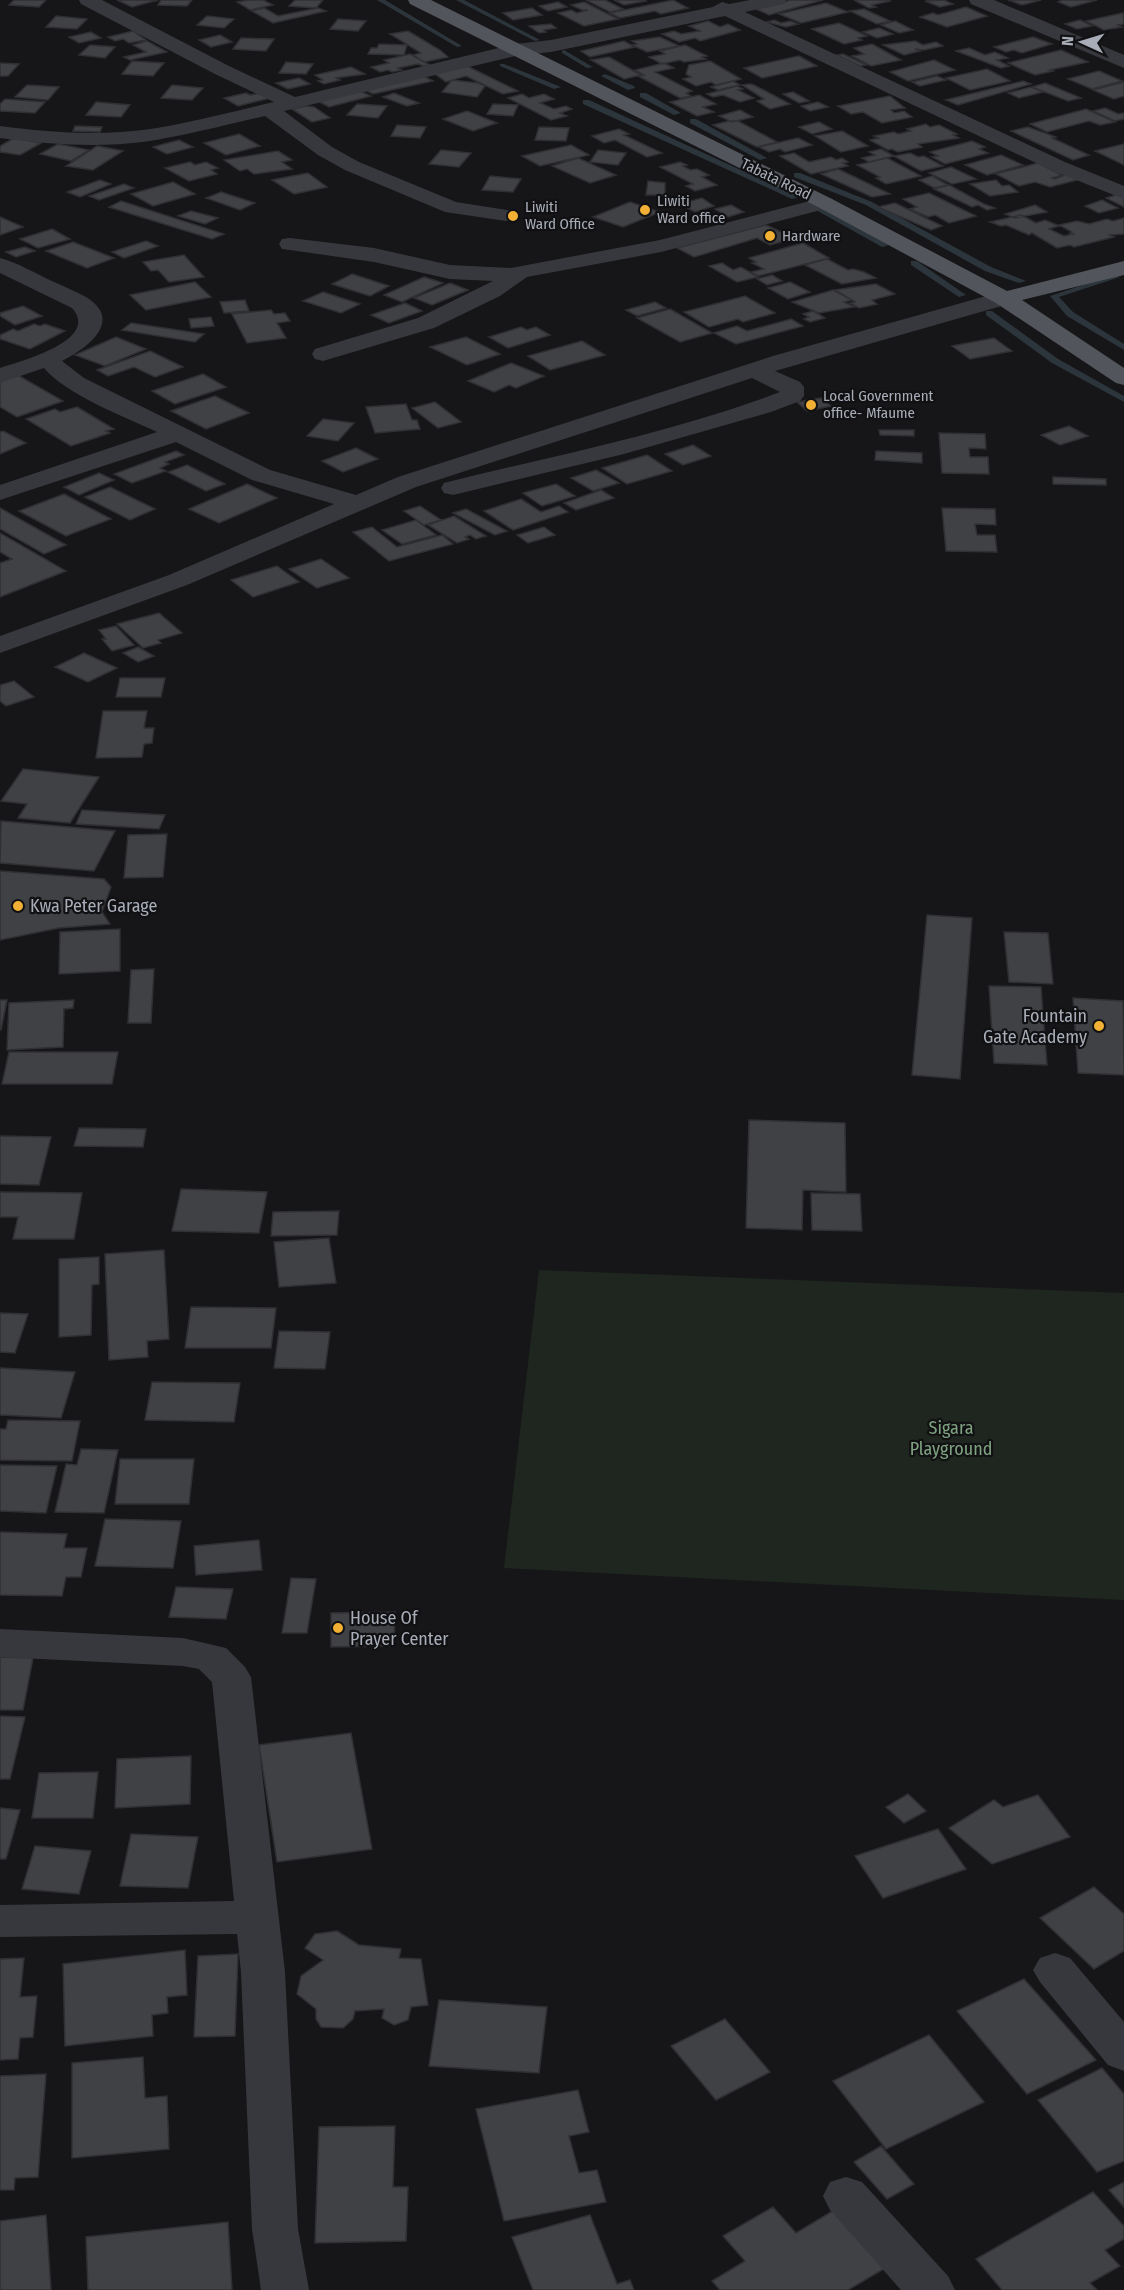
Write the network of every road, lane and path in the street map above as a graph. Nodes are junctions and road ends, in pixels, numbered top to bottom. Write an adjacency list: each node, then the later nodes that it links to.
1 (88, 0): 9 (street)
2 (417, 0): 7 (main road, Tabata Road)
3 (704, 0): 6 (street)
4 (777, 0): 6 (street)
5 (978, 0): 8 (street)
6 (727, 10): 7 (street); 12 (street)
7 (515, 51): 9 (street); 13 (main road, Tabata Road)
8 (1124, 62)
9 (292, 102): 10 (street)
10 (269, 109): 11 (street); 14 (street)
11 (0, 132)
12 (1124, 193)
13 (825, 203): 18 (street); 19 (main road, Tabata Road)
14 (506, 215)
15 (290, 244): 18 (street)
16 (0, 265): 21 (street)
17 (1124, 268): 19 (main road)
18 (514, 275): 20 (street)
19 (1004, 298): 22 (street); 24 (main road, Tabata Road)
20 (323, 354)
21 (48, 359): 23 (street); 25 (street)
22 (754, 370): 26 (street); 26 (street)
23 (0, 376)
24 (1124, 378)
25 (176, 434): 27 (street); 28 (street)
26 (407, 482): 28 (street)
27 (0, 493)
28 (358, 503): 29 (street)
29 (0, 645)
30 (0, 1643): 31 (street)
31 (257, 1917): 32 (street); 36 (street)
32 (0, 1921)
33 (1055, 1970): 34 (street)
34 (1124, 2054)
35 (846, 2196): 37 (street)
36 (285, 2290)
37 (931, 2290)

